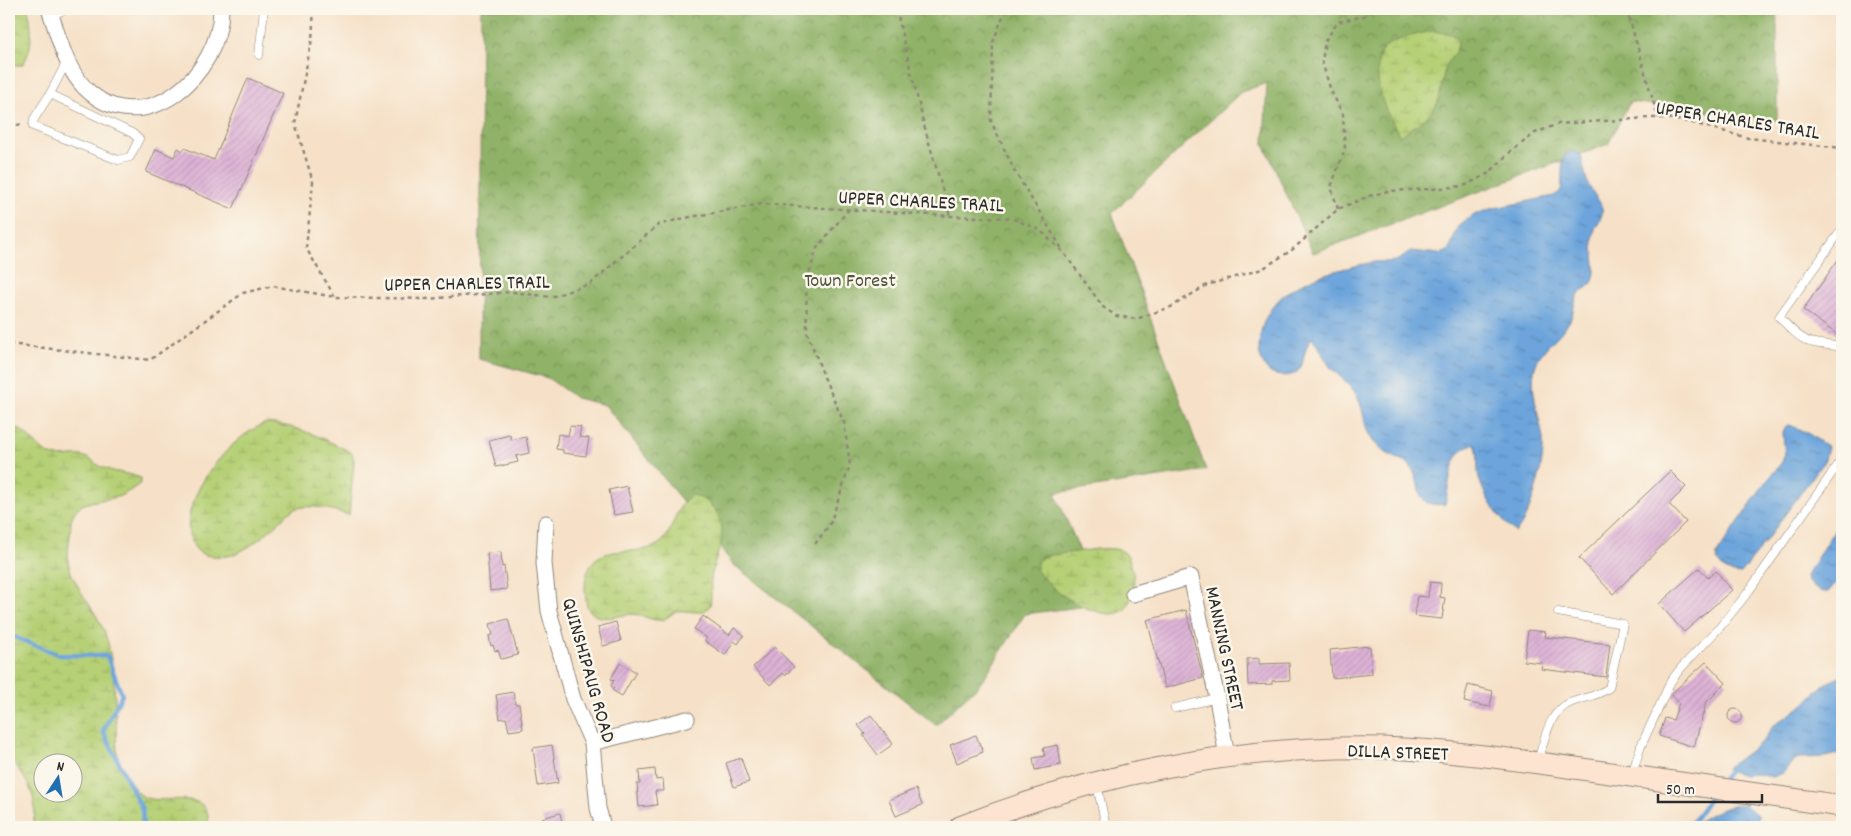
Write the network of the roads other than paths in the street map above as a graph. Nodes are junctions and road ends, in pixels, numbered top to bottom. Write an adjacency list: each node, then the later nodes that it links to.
1 (66, 9): 4 (lane)
2 (221, 9): 8 (street)
3 (264, 9): 5 (lane)
4 (50, 12): 6 (street)
5 (258, 55)
6 (67, 61): 7 (lane); 8 (street)
7 (50, 94): 9 (lane); 9 (lane)
8 (113, 105): 9 (lane)
9 (108, 121)
10 (1842, 234): 11 (lane)
11 (1842, 347)
12 (1842, 459): 22 (lane)
13 (546, 523): 19 (street, QUINSHIPAUG ROAD)
14 (1133, 594): 16 (street, MANNING STREET)
15 (1558, 612): 21 (lane)
16 (1217, 698): 17 (lane); 20 (street, MANNING STREET)
17 (1175, 708)
18 (687, 719): 19 (street)
19 (592, 743): 25 (street, QUINSHIPAUG ROAD)
20 (1227, 757): 21 (main road, DILLA STREET); 23 (main road, DILLA STREET)
21 (1538, 763): 22 (main road, DILLA STREET)
22 (1632, 776): 24 (main road, DILLA STREET)
23 (1097, 783): 26 (main road, DILLA STREET); 27 (lane)
24 (1842, 806)
25 (603, 827)
26 (960, 827)
27 (1106, 827)

